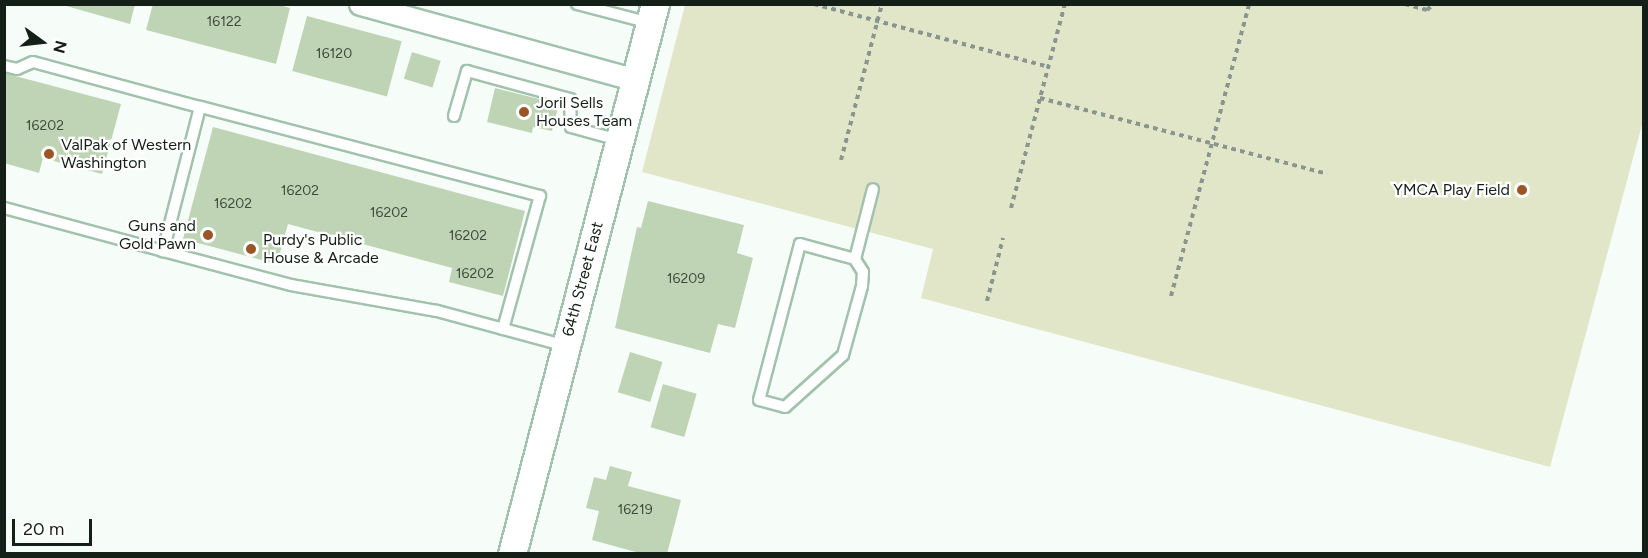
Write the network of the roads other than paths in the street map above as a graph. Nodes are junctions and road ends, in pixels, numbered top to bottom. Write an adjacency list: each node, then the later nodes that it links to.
1 (360, 4): 5 (street)
2 (577, 4): 3 (lane)
3 (653, 14): 5 (street, 64th Street East)
4 (4, 66): 6 (lane)
5 (635, 80): 8 (street, 64th Street East)
6 (200, 107): 11 (lane); 13 (lane)
7 (454, 116): 8 (lane)
8 (620, 140): 14 (street, 64th Street East)
9 (873, 189): 12 (lane)
10 (4, 208): 11 (lane)
11 (163, 251): 13 (lane)
12 (855, 259): 12 (lane)
13 (503, 329): 14 (lane)
14 (566, 346): 15 (street, 64th Street East)
15 (512, 554)

